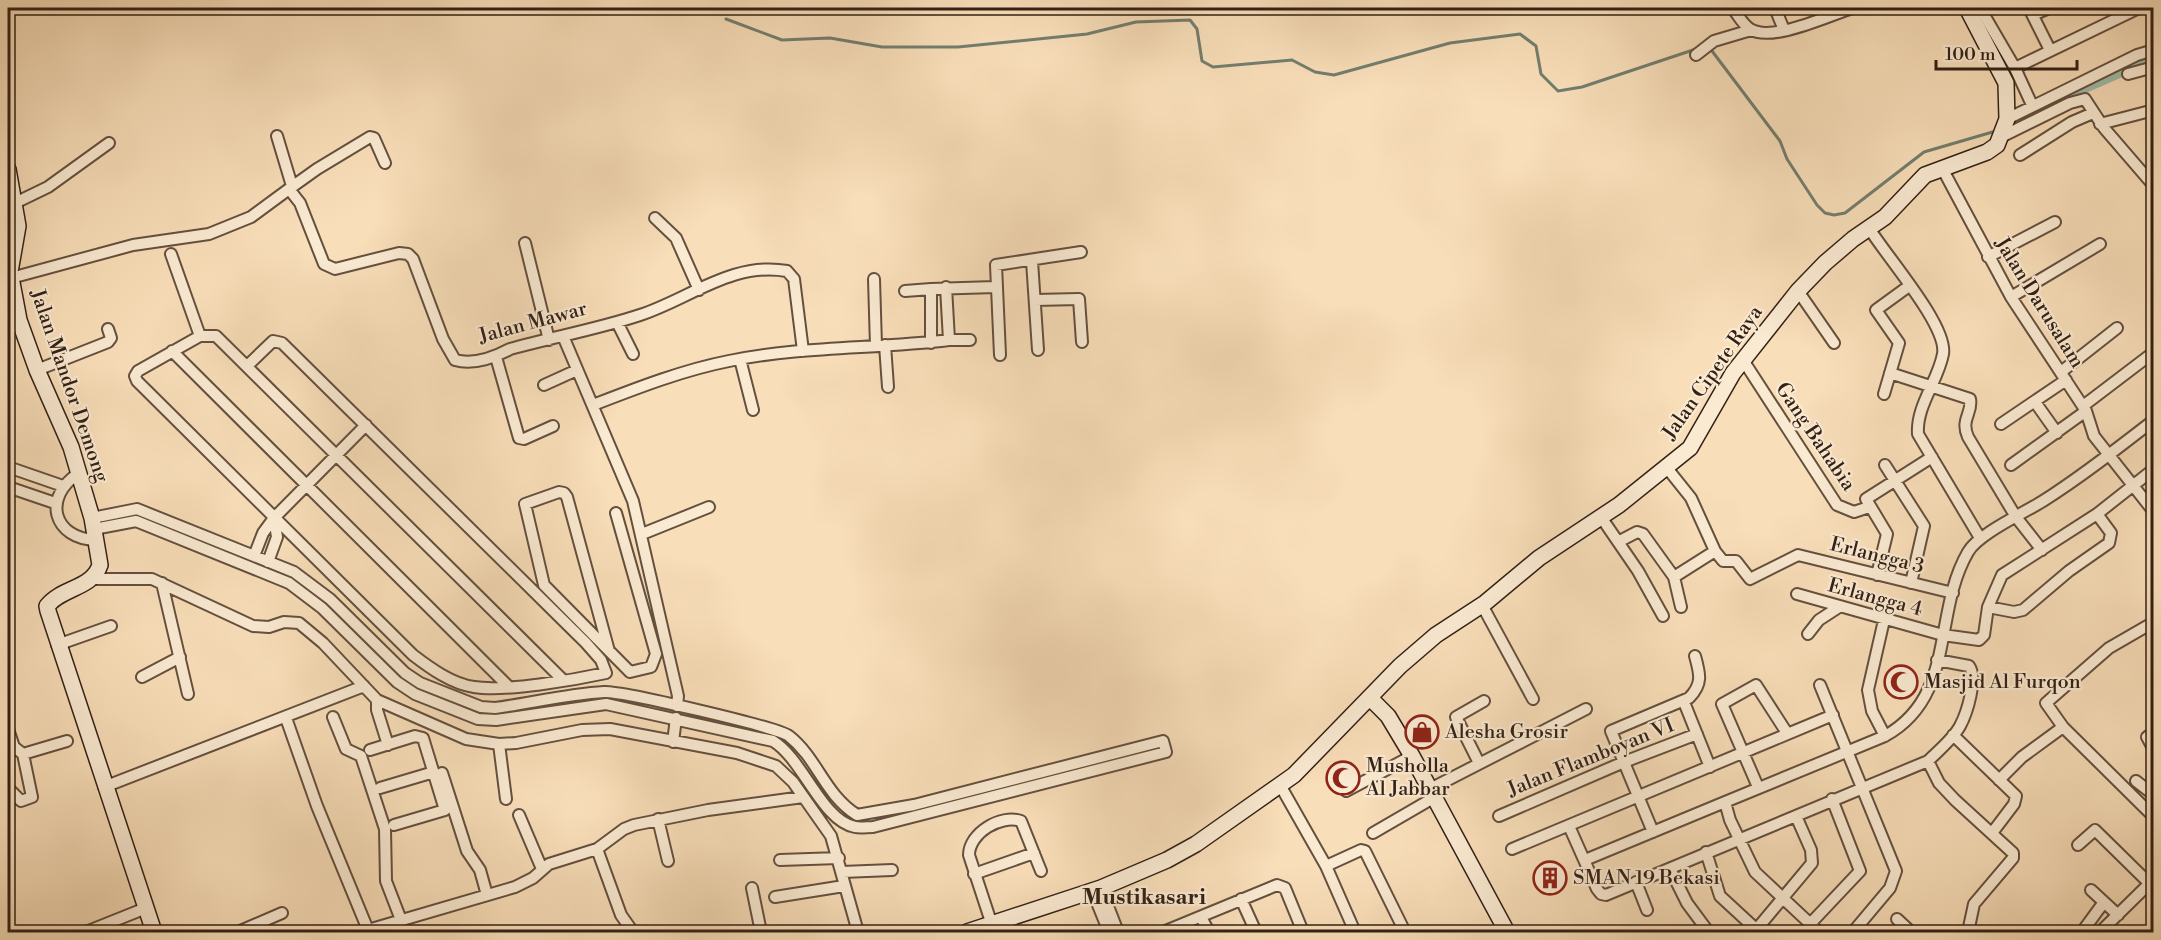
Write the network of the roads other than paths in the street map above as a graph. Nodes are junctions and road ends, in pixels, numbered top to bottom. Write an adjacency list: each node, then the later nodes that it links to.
1 (1732, 8): 10 (street)
2 (1775, 8): 11 (street)
3 (1853, 8): 8 (street)
4 (1967, 8): 21 (main road)
5 (1980, 8): 16 (street)
6 (2049, 8): 9 (street)
7 (2138, 8): 12 (street)
8 (1833, 10): 11 (street)
9 (2031, 11): 12 (street)
10 (1751, 30): 11 (street); 14 (street)
11 (1784, 30)
12 (2050, 50): 16 (street)
13 (2154, 50): 18 (street)
14 (1696, 55)
15 (2154, 67): 17 (street)
16 (2015, 68): 18 (street)
17 (2128, 74)
18 (2032, 105): 21 (street)
19 (2152, 112): 22 (street)
20 (2093, 113): 22 (street); 24 (street); 26 (street)
21 (2007, 119): 24 (main road)
22 (2100, 124): 30 (street)
23 (277, 136): 31 (street)
24 (2001, 137): 29 (main road, Jalan Cipete Raya)
25 (109, 143): 32 (street)
26 (2020, 155)
27 (385, 163): 31 (street)
28 (8, 168): 32 (main road, Jalan Mandor Demong)
29 (1942, 168): 35 (main road, Jalan Cipete Raya); 41 (street, Jalan Darusalam)
30 (2154, 186)
31 (290, 188): 43 (street); 72 (street, Jalan Mawar)
32 (15, 203): 36 (main road, Jalan Mandor Demong)
33 (655, 218): 49 (street)
34 (2055, 222): 41 (street)
35 (1869, 228): 45 (street); 51 (main road, Jalan Cipete Raya)
36 (12, 238): 43 (main road, Jalan Mandor Demong)
37 (525, 243): 59 (street)
38 (2100, 244): 52 (street)
39 (1081, 252): 42 (street)
40 (171, 254): 57 (street)
41 (1988, 257): 52 (street, Jalan Darusalam)
42 (1032, 261): 47 (street); 53 (street)
43 (10, 274): 76 (main road, Jalan Mandor Demong)
44 (874, 279): 65 (street)
45 (1909, 286): 78 (street); 82 (street)
46 (946, 287): 47 (street); 48 (street); 60 (street)
47 (995, 287): 71 (street)
48 (931, 289): 50 (street); 63 (street)
49 (699, 290): 54 (street, Jalan Mawar); 68 (street, Jalan Mawar)
50 (905, 291)
51 (1798, 291): 64 (street); 74 (main road, Jalan Cipete Raya)
52 (2011, 297): 79 (street, Jalan Darusalam)
53 (1035, 300): 62 (street); 66 (street)
54 (617, 322): 58 (street, Jalan Mawar); 70 (street)
55 (2117, 328): 79 (street)
56 (108, 329): 76 (street)
57 (200, 336): 67 (street); 75 (street)
58 (563, 336): 59 (street, Jalan Mawar); 77 (street)
59 (549, 340): 72 (street, Jalan Mawar)
60 (949, 340): 61 (street); 63 (street)
61 (970, 340)
62 (1082, 342)
63 (931, 343): 65 (street)
64 (1834, 344)
65 (880, 346): 68 (street); 81 (street)
66 (1038, 350)
67 (172, 351): 104 (street); 117 (street)
68 (803, 351): 73 (street)
69 (2154, 352): 86 (street)
70 (633, 354)
71 (1000, 355)
72 (496, 357): 91 (street)
73 (740, 359): 85 (street); 87 (street)
74 (1743, 360): 99 (main road, Jalan Cipete Raya); 111 (street, Gang Bahabia)
75 (248, 366): 90 (street); 94 (street)
76 (37, 370): 101 (main road, Jalan Mandor Demong)
77 (578, 370): 80 (street); 85 (street)
78 (1890, 373): 82 (street); 83 (street)
79 (2063, 376): 84 (street); 86 (street, Jalan Darusalam)
80 (544, 385)
81 (888, 387)
82 (1929, 388): 95 (street); 116 (street)
83 (1884, 394)
84 (2035, 402): 89 (street); 92 (street)
85 (593, 405): 119 (street)
86 (2084, 408): 92 (street); 93 (street, Jalan Darusalam)
87 (753, 410)
88 (2154, 420): 93 (street)
89 (2001, 424)
90 (366, 425): 94 (street); 132 (street)
91 (554, 426)
92 (2057, 433): 97 (street)
93 (2109, 453): 105 (street, Jalan Darusalam); 116 (street)
94 (336, 455): 104 (street); 155 (street)
95 (1932, 457): 103 (street); 120 (street)
96 (1885, 465): 103 (street)
97 (2011, 465)
98 (8, 467): 102 (street)
99 (1667, 468): 115 (main road, Jalan Cipete Raya); 123 (street)
100 (2154, 469): 105 (street)
101 (79, 473): 106 (street); 118 (main road, Jalan Mandor Demong)
102 (45, 478): 106 (street); 108 (street)
103 (1894, 480): 111 (street); 130 (street)
104 (307, 485): 117 (street); 158 (street)
105 (2133, 485): 112 (street, Jalan Darusalam); 114 (street)
106 (63, 486): 109 (street)
107 (8, 487): 108 (street)
108 (39, 495): 109 (street)
109 (55, 503): 118 (street)
110 (709, 507): 119 (street)
111 (1869, 507): 126 (street)
112 (2154, 512)
113 (616, 513): 152 (street)
114 (2097, 514): 122 (street); 138 (street)
115 (1601, 517): 121 (street); 135 (main road, Jalan Cipete Raya)
116 (2016, 517): 120 (street); 122 (street)
117 (274, 518): 124 (street); 125 (street); 158 (street)
118 (94, 529): 124 (street); 128 (main road, Jalan Mandor Demong); 147 (street)
119 (642, 534): 165 (street)
120 (1980, 538): 133 (street)
121 (1618, 542): 127 (street); 139 (street)
122 (2042, 550): 138 (street)
123 (1715, 552): 126 (street, Erlangga 3); 127 (street)
124 (254, 556): 125 (street)
125 (268, 562): 145 (street)
126 (1877, 575): 130 (street, Erlangga 3)
127 (1674, 577): 136 (street)
128 (91, 579): 129 (street); 146 (main road)
129 (162, 583): 150 (street); 157 (street)
130 (1911, 583): 133 (street, Erlangga 3)
131 (544, 585): 132 (street); 148 (street); 148 (street)
132 (536, 593): 153 (street)
133 (1953, 593): 144 (street)
134 (1797, 594): 137 (street, Erlangga 4)
135 (1482, 605): 160 (main road, Jalan Cipete Raya); 161 (street)
136 (1681, 607)
137 (1839, 607): 140 (street, Erlangga 4); 143 (street)
138 (1988, 607): 144 (street, Erlangga 4)
139 (1663, 616)
140 (1884, 620): 144 (street, Erlangga 4); 180 (street)
141 (2154, 622): 174 (street)
142 (111, 626): 146 (street)
143 (1808, 633)
144 (1943, 635): 151 (street)
145 (373, 641): 147 (street); 166 (street)
146 (57, 645): 199 (main road)
147 (364, 650): 171 (street)
148 (609, 651): 152 (street)
149 (1695, 656): 164 (street)
150 (180, 657): 154 (street); 159 (street)
151 (1937, 660): 179 (street); 180 (street)
152 (630, 672): 153 (street)
153 (606, 673): 155 (street)
154 (142, 677)
155 (562, 679): 158 (street)
156 (1820, 685): 168 (street)
157 (364, 686): 162 (street); 170 (street)
158 (509, 687)
159 (188, 694)
160 (1370, 698): 190 (main road); 198 (main road)
161 (1533, 699)
162 (377, 700): 173 (street); 183 (street)
163 (1484, 701): 193 (street)
164 (1684, 702): 178 (street); 192 (street)
165 (677, 706): 166 (street); 212 (street)
166 (503, 707): 171 (street)
167 (1586, 709): 193 (street)
168 (1833, 715): 177 (street); 186 (street)
169 (333, 717): 257 (street)
170 (286, 718): 199 (street); 261 (street)
171 (505, 718): 172 (street)
172 (676, 718): 182 (street); 212 (street)
173 (426, 723): 184 (street); 246 (street)
174 (2063, 727): 196 (street); 216 (street)
175 (8, 729): 189 (street)
176 (2154, 732): 187 (street)
177 (1787, 733): 188 (street); 188 (street)
178 (1697, 734): 192 (street, Jalan Flamboyan VI); 194 (street)
179 (1953, 735): 191 (street); 196 (street)
180 (1885, 736): 186 (street)
181 (67, 741): 189 (street)
182 (673, 742): 184 (street); 207 (street)
183 (388, 744): 185 (street); 195 (street)
184 (499, 744): 209 (street)
185 (370, 750)
186 (1848, 750): 200 (street); 203 (street)
187 (2154, 750)
188 (1743, 753): 194 (street); 200 (street)
189 (23, 754): 201 (street)
190 (1412, 756): 204 (street); 205 (main road)
191 (1928, 761): 203 (street); 222 (street)
192 (1624, 762): 208 (street); 214 (street, Jalan Flamboyan VI)
193 (1479, 763): 205 (street)
194 (1710, 767): 208 (street)
195 (434, 772): 202 (street); 218 (street)
196 (1999, 780): 222 (street)
197 (2136, 781): 206 (street)
198 (1280, 785): 233 (street); 244 (main road)
199 (104, 786): 251 (main road)
200 (1758, 787): 211 (street)
201 (8, 788)
202 (380, 788)
203 (1863, 788): 210 (street); 281 (street)
204 (1346, 790)
205 (1432, 793): 221 (street); 279 (main road)
206 (2154, 795)
207 (803, 797): 217 (street); 229 (street)
208 (1639, 797): 219 (street); 220 (street)
209 (506, 799)
210 (1832, 800): 215 (street); 258 (street)
211 (1725, 802): 220 (street); 223 (street)
212 (916, 811): 212 (street)
213 (519, 815): 234 (street)
214 (1499, 816)
215 (1796, 816): 223 (street); 248 (street)
216 (2154, 817)
217 (658, 819): 225 (street); 232 (street)
218 (394, 825)
219 (1569, 825): 226 (street); 231 (street)
220 (1653, 832): 231 (street)
221 (1373, 833)
222 (1992, 833): 283 (street)
223 (1738, 838): 227 (street); 248 (street)
224 (2078, 845): 240 (street)
225 (597, 849): 234 (street); 267 (street)
226 (1512, 849)
227 (1706, 852): 235 (street); 262 (street)
228 (1034, 853): 237 (street); 239 (street); 239 (street)
229 (839, 858): 230 (street); 238 (street)
230 (780, 860)
231 (1584, 860): 241 (street)
232 (668, 861)
233 (1326, 866): 277 (street); 278 (street)
234 (542, 869): 246 (street)
235 (1670, 869): 241 (street); 260 (street)
236 (892, 870): 238 (street)
237 (1041, 871)
238 (842, 872): 242 (street)
239 (974, 874): 259 (street)
240 (2151, 881): 254 (street)
241 (1636, 882): 252 (street)
242 (844, 886): 247 (street); 269 (street)
243 (752, 888): 268 (street)
244 (1096, 889): 259 (main road); 271 (street); 272 (street)
245 (2091, 890): 250 (street)
246 (487, 895): 257 (street)
247 (775, 897)
248 (1782, 897): 258 (street); 262 (street)
249 (1241, 899): 255 (street); 275 (street); 276 (street)
250 (2104, 902): 254 (street); 284 (street)
251 (146, 908): 264 (street); 265 (main road)
252 (1647, 910)
253 (282, 913): 266 (street)
254 (2118, 915): 263 (street)
255 (1201, 917): 273 (street); 274 (street)
256 (1897, 919): 282 (street)
257 (401, 920): 261 (street)
258 (1810, 924): 280 (street)
259 (992, 925): 270 (main road)
260 (1707, 930)
261 (371, 931)
262 (1757, 931)
263 (2104, 931)
264 (86, 933)
265 (154, 933)
266 (238, 933)
267 (633, 933)
268 (761, 933)
269 (858, 933)
270 (967, 933)
271 (1109, 933)
272 (1118, 933)
273 (1163, 933)
274 (1209, 933)
275 (1256, 933)
276 (1304, 933)
277 (1354, 933)
278 (1405, 933)
279 (1507, 933)
280 (1819, 933)
281 (1853, 933)
282 (1911, 933)
283 (1968, 933)
284 (2082, 933)

